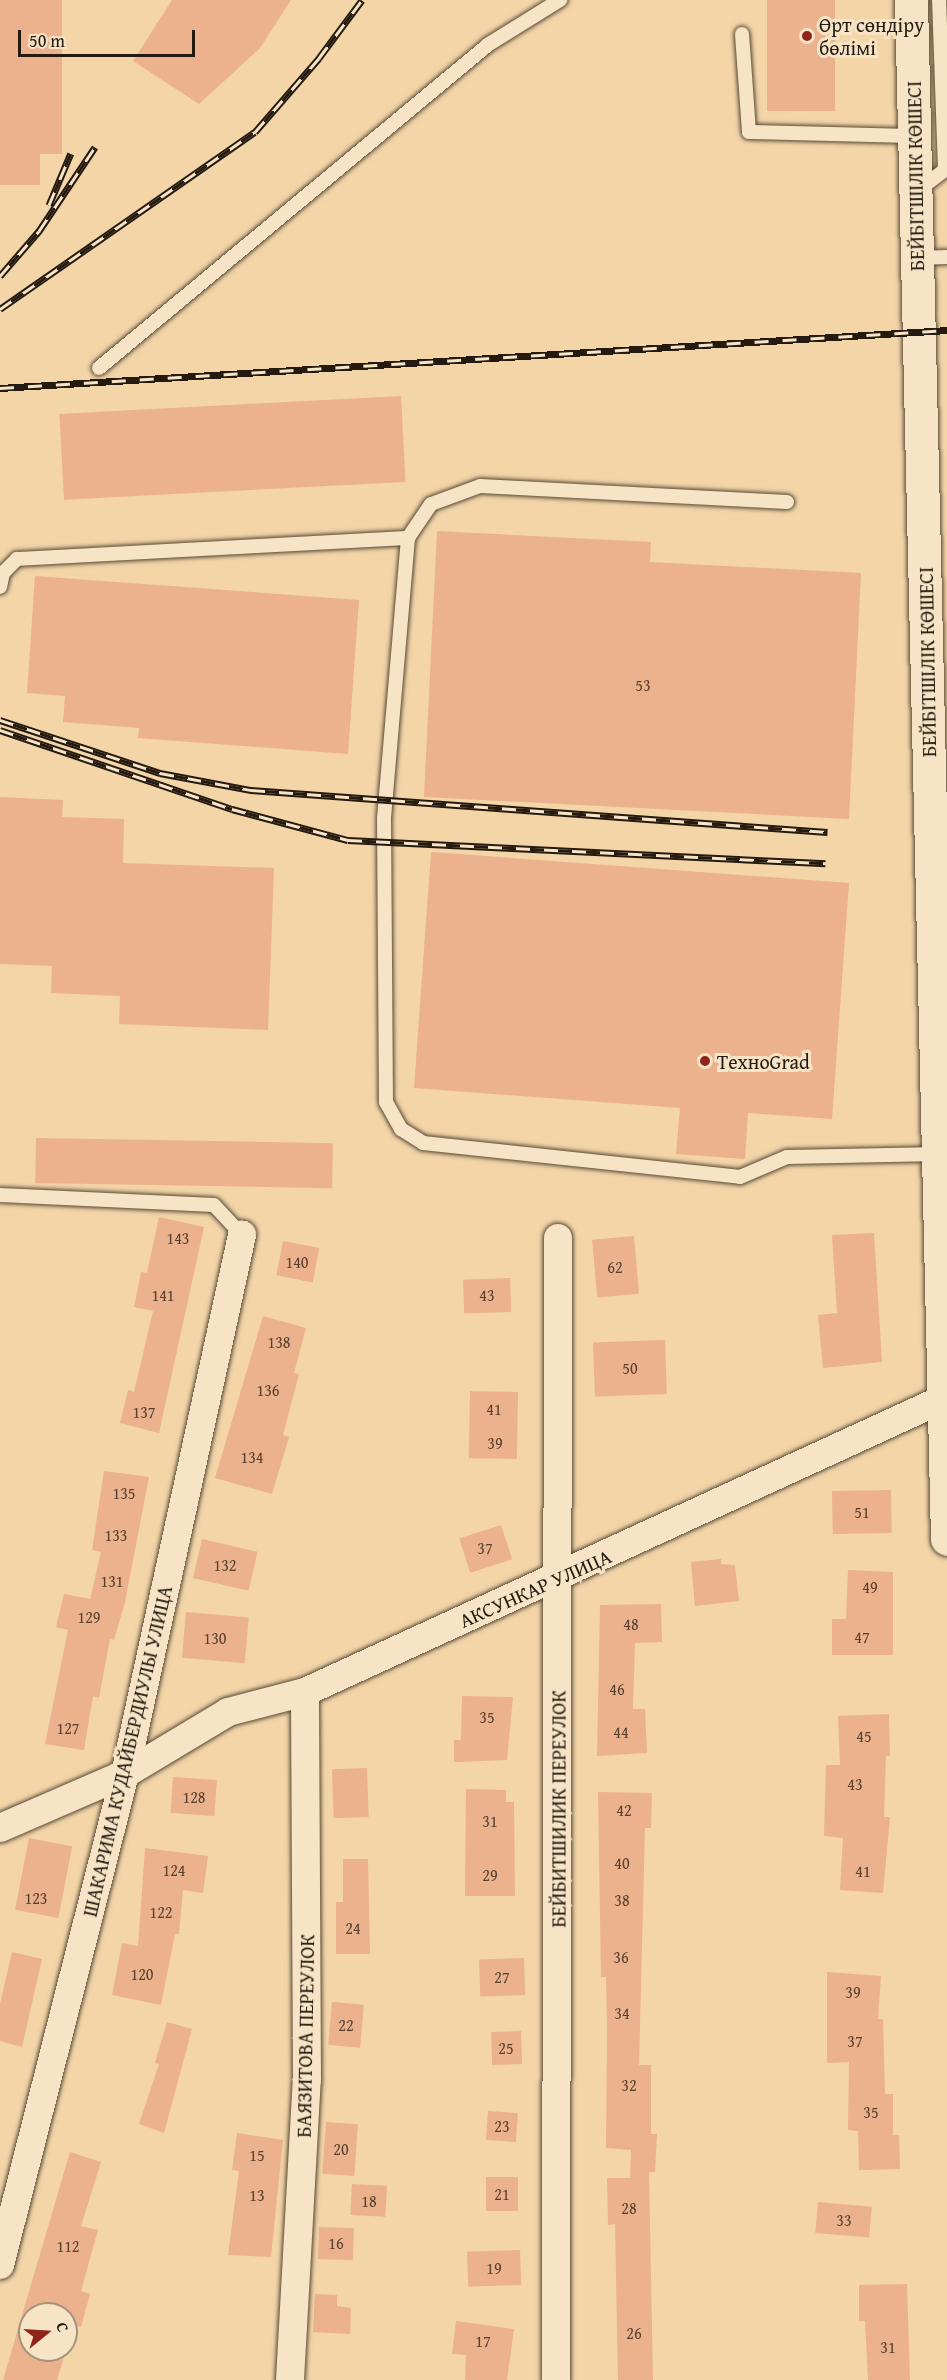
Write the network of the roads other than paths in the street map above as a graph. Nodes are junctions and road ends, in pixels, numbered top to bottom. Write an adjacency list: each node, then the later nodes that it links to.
1 (560, 0): 8 (lane)
2 (911, 0): 5 (street, БЕЙБІТШІЛІК КӨШЕСІ)
3 (939, 0): 6 (lane)
4 (742, 33): 5 (lane)
5 (914, 136): 6 (street, БЕЙБІТШІЛІК КӨШЕСІ)
6 (916, 192): 7 (street, БЕЙБІТШІЛІК КӨШЕСІ)
7 (932, 257): 12 (street, БЕЙБІТШІЛІК КӨШЕСІ)
8 (99, 368)
9 (787, 502): 10 (lane)
10 (408, 538): 11 (lane); 13 (lane)
11 (0, 587)
12 (943, 981): 13 (street, БЕЙБІТШІЛІК КӨШЕСІ)
13 (942, 1139): 17 (street, БЕЙБІТШІЛІК КӨШЕСІ)
14 (0, 1196): 15 (lane)
15 (242, 1235): 21 (street, ШАКАРИМА КУДАЙБЕРДИУЛЫ УЛИЦА)
16 (558, 1238): 19 (street, БЕЙБИТШИЛИК ПЕРЕУЛОК)
17 (945, 1398): 18 (street, БЕЙБІТШІЛІК КӨШЕСІ); 19 (street, АКСУНКАР УЛИЦА)
18 (947, 1539)
19 (558, 1578): 20 (street, АКСУНКАР УЛИЦА); 25 (street, БЕЙБИТШИЛИК ПЕРЕУЛОК)
20 (305, 1692): 21 (street, АКСУНКАР УЛИЦА); 24 (street, БАЯЗИТОВА ПЕРЕУЛОК)
21 (125, 1774): 22 (street, АКСУНКАР УЛИЦА); 23 (street, ШАКАРИМА КУДАЙБЕРДИУЛЫ УЛИЦА)
22 (0, 1828)
23 (0, 2265)
24 (290, 2380)
25 (556, 2380)

